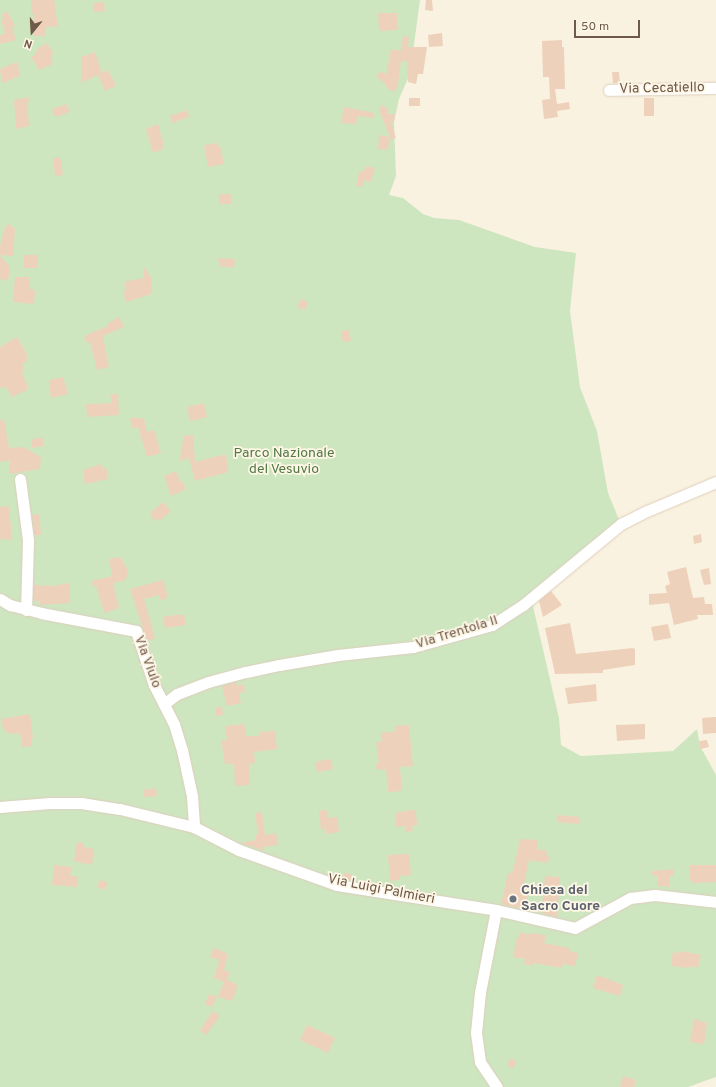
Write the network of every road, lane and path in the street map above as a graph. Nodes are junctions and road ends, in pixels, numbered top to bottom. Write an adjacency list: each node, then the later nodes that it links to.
1 (716, 88): 2 (street, Via Cecatiello)
2 (609, 90)
3 (20, 479): 6 (street)
4 (716, 482): 7 (street, Via Trentola II)
5 (0, 599): 6 (street, Via Viulo)
6 (26, 610): 7 (street, Via Viulo)
7 (164, 704): 9 (street, Via Viulo)
8 (0, 807): 9 (street, Via Luigi Palmieri)
9 (194, 827): 11 (street, Via Luigi Palmieri)
10 (716, 902): 11 (street, Via Luigi Palmieri)
11 (496, 910): 12 (street)
12 (497, 1087)

